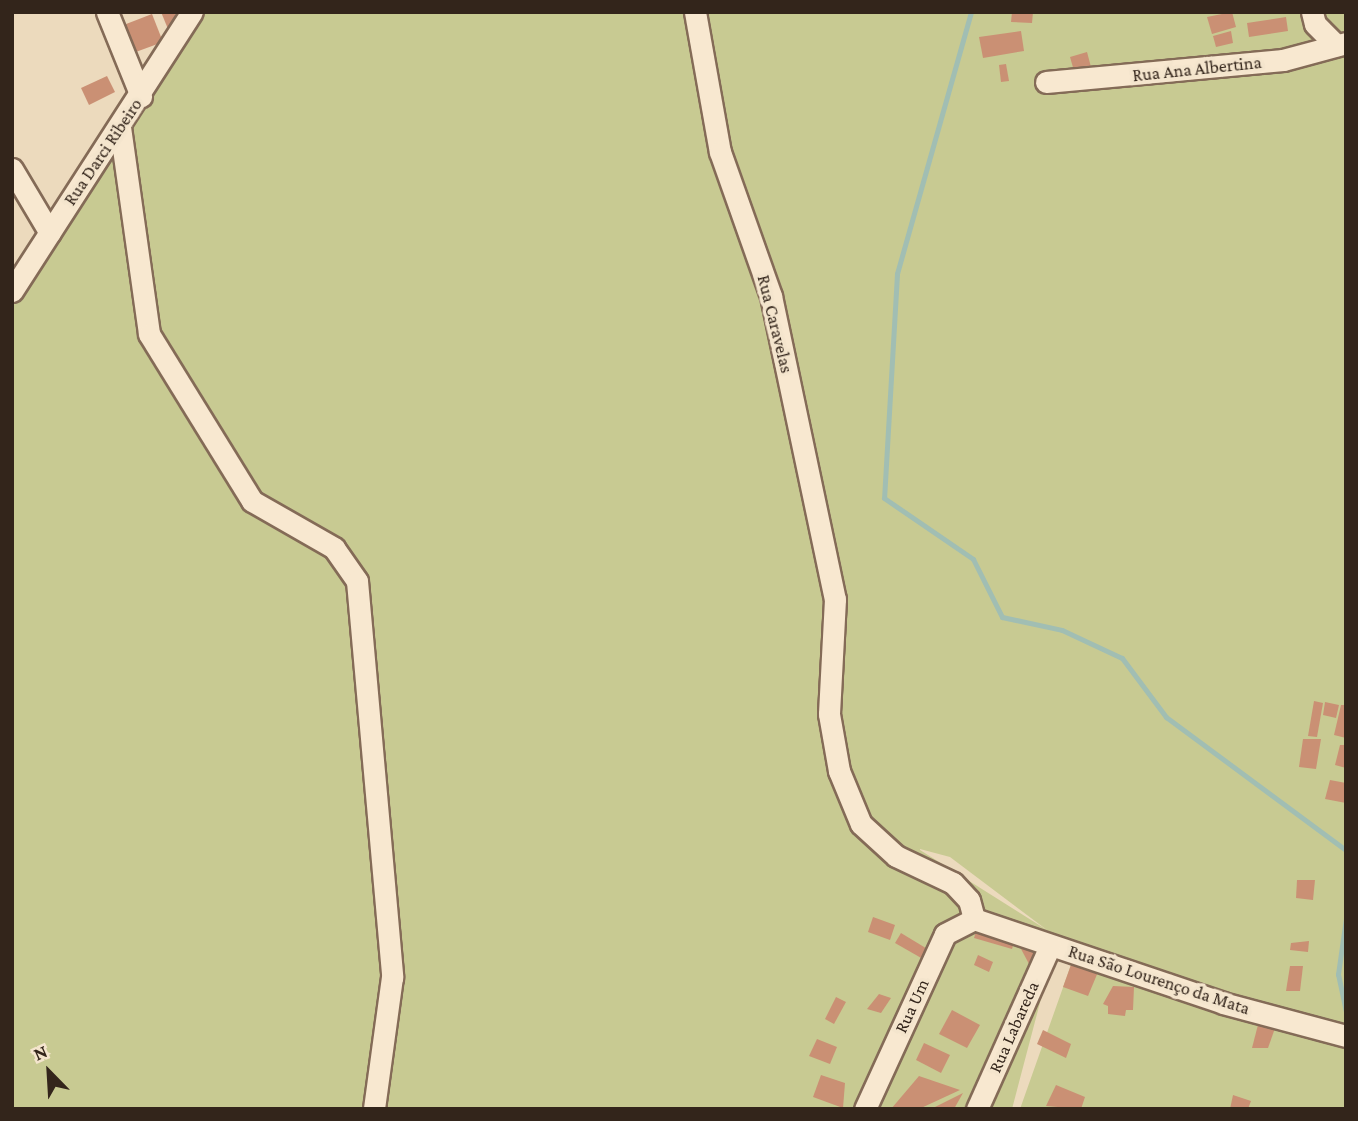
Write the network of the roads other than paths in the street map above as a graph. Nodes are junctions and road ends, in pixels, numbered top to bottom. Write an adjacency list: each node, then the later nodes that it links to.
1 (107, 12): 7 (street)
2 (192, 12): 7 (street, Rua Darci Ribeiro)
3 (695, 12): 12 (street, Rua Caravelas)
4 (1311, 12): 5 (street)
5 (1341, 44): 6 (street, Rua Ana Albertina)
6 (1046, 82)
7 (141, 96): 8 (street, Rua Darci Ribeiro)
8 (120, 127): 10 (street, Rua Darci Ribeiro); 15 (street)
9 (12, 169): 10 (street)
10 (50, 233): 11 (street, Rua Darci Ribeiro)
11 (12, 291)
12 (974, 919): 13 (street, Rua São Lourenço da Mata); 16 (street, Rua Um)
13 (1050, 946): 14 (street, Rua São Lourenço da Mata); 17 (street, Rua Labareda)
14 (1346, 1036)
15 (374, 1109)
16 (865, 1109)
17 (977, 1109)

